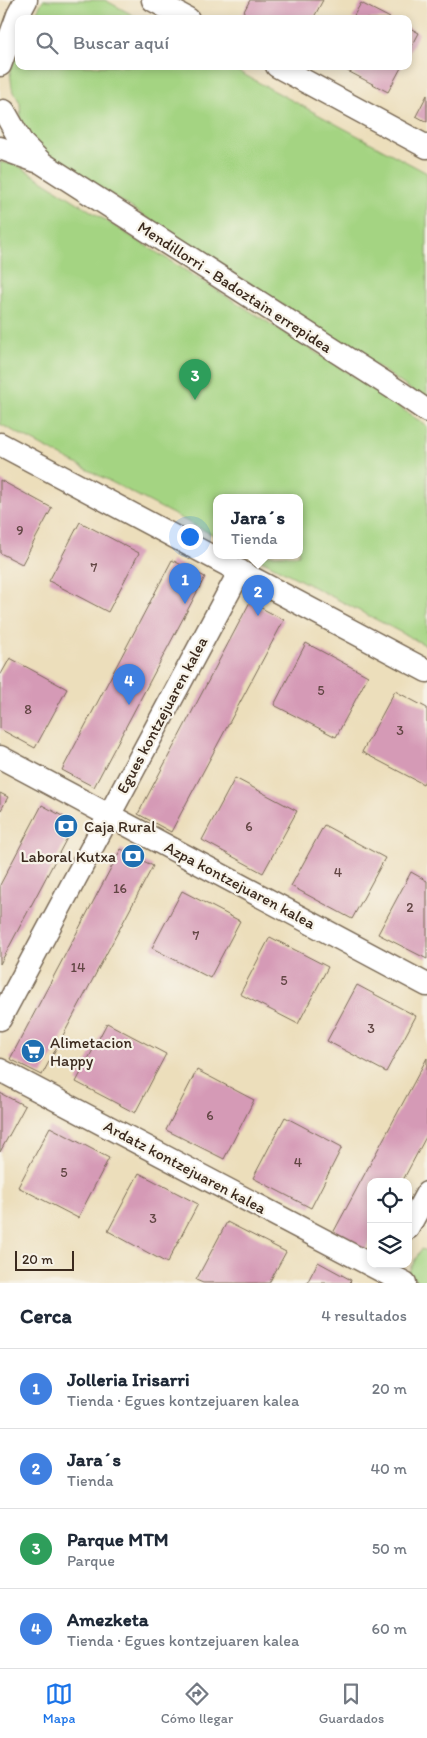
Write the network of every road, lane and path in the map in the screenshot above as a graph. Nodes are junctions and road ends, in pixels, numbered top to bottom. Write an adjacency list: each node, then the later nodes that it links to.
1 (153, 0): 2 (street)
2 (181, 15)
3 (15, 18): 5 (street)
4 (15, 26): 6 (street)
5 (0, 40)
6 (0, 65)
7 (283, 70): 9 (street)
8 (1, 114): 11 (street, Mendillorri - Badoztain errepidea)
9 (427, 147)
10 (0, 148): 11 (street, Mendillorri - Badoztain errepidea)
11 (42, 163): 12 (street, Mendillorri - Badoztain errepidea)
12 (427, 411)
13 (0, 444): 14 (street)
14 (213, 557)
15 (217, 559): 16 (street)
16 (240, 571): 17 (street); 19 (street, Egues kontzejuaren kalea)
17 (427, 671)
18 (0, 757): 19 (street, Azpa kontzejuaren kalea)
19 (108, 816): 20 (street, Azpa kontzejuaren kalea); 21 (street, Egues kontzejuaren kalea)
20 (427, 985)
21 (0, 1019)
22 (0, 1070): 25 (street, Ardatz kontzejuaren kalea)
23 (427, 1193): 24 (street)
24 (411, 1223)
25 (385, 1273): 26 (street, Ardatz kontzejuaren kalea)
26 (405, 1283)

